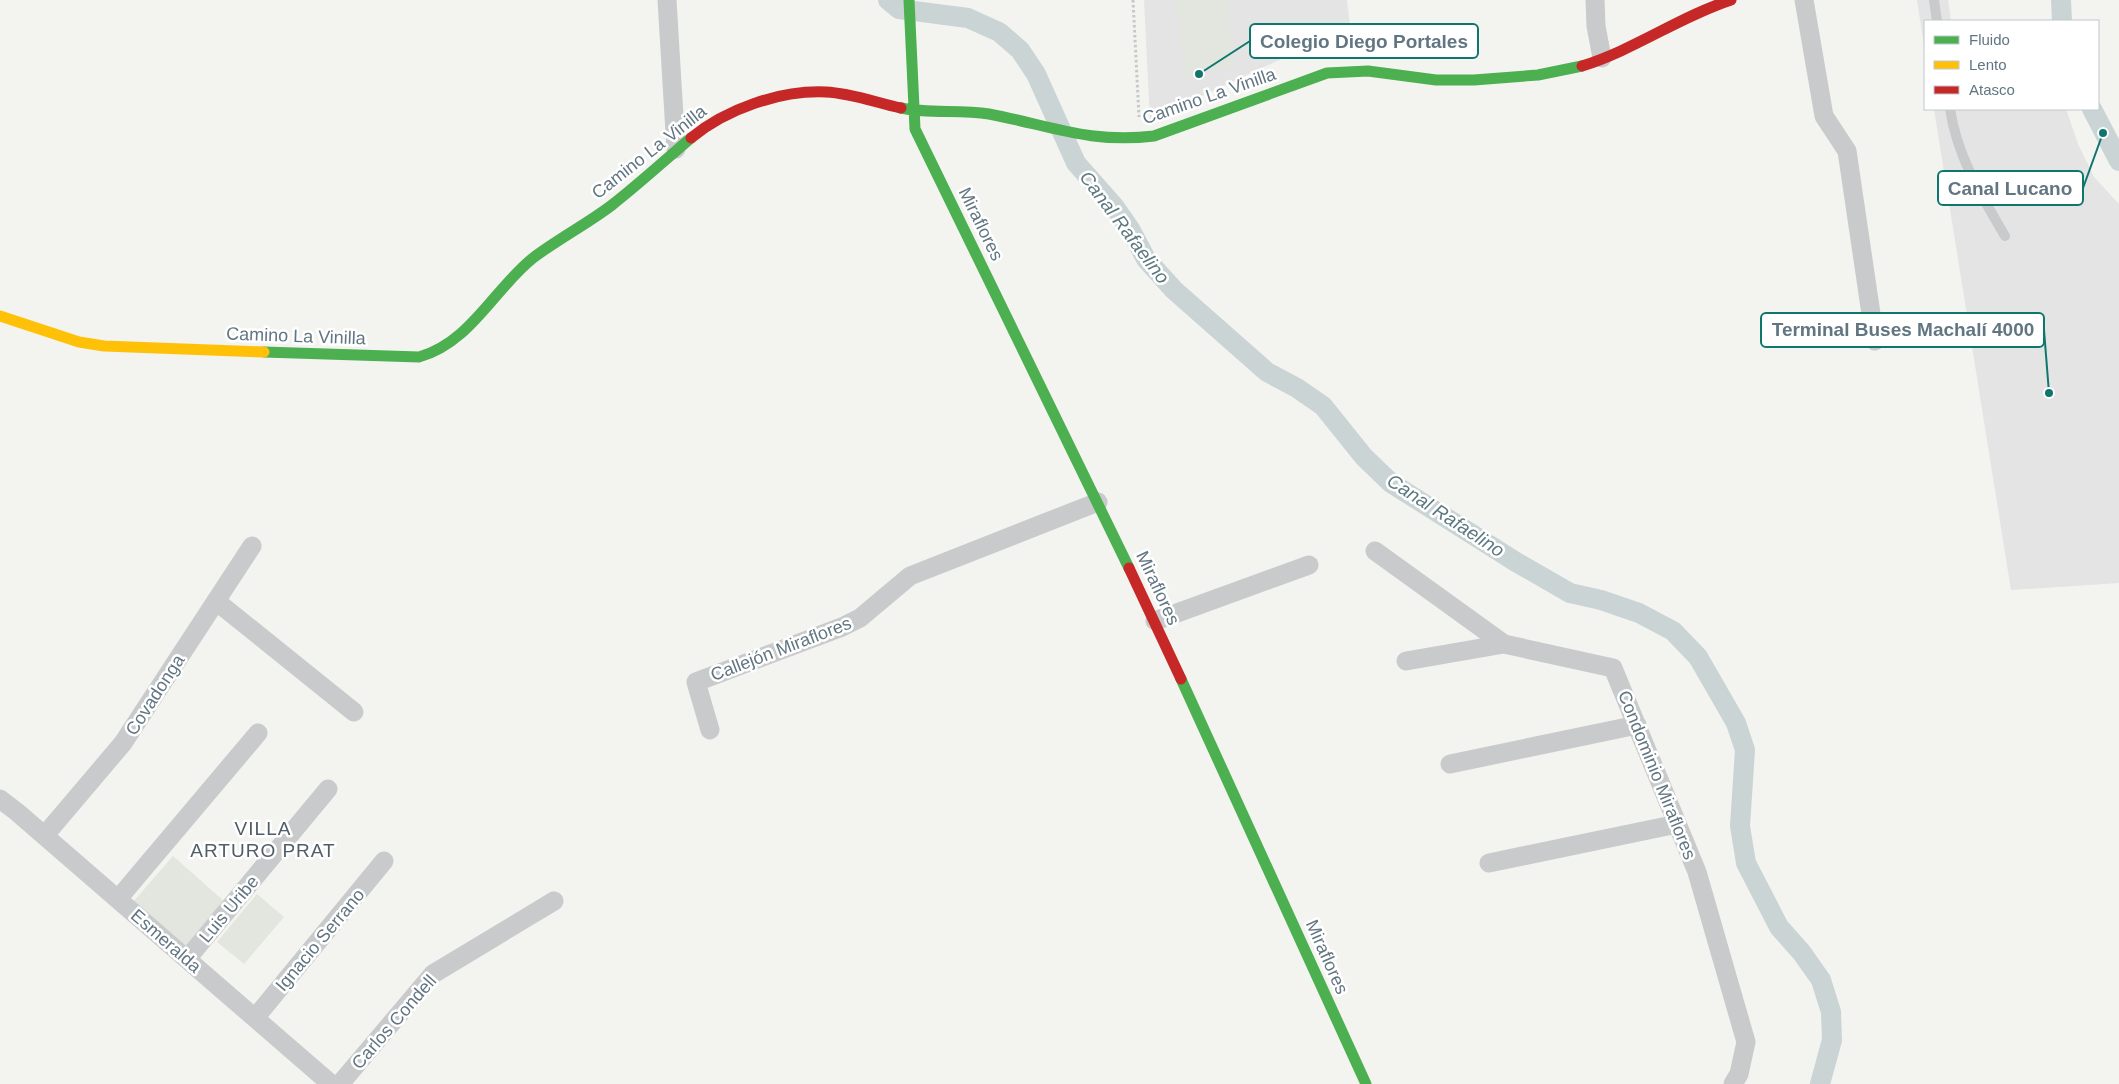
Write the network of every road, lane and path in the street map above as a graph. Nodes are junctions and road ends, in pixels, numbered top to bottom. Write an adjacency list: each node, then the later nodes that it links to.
1 (667, 0): 13 (street)
2 (909, 0): 11 (street, Miraflores)
3 (1133, 0): 12 (path)
4 (1595, 0): 9 (street)
5 (1731, 0): 9 (street, Camino La Vinilla)
6 (1804, 0): 16 (street)
7 (1934, 0): 8 (lane)
8 (1937, 20)
9 (1602, 58): 12 (street, Camino La Vinilla)
10 (1950, 110): 14 (lane)
11 (915, 111): 12 (street, Camino La Vinilla); 13 (street, Camino La Vinilla); 17 (street, Miraflores)
12 (1140, 138)
13 (676, 149): 15 (street, Camino La Vinilla)
14 (2005, 236)
15 (0, 316)
16 (1875, 341)
17 (1098, 502): 22 (street, Miraflores); 27 (street, Callejón Miraflores)
18 (252, 546): 21 (street, Covadonga)
19 (1375, 551): 23 (street)
20 (1309, 565): 22 (street)
21 (216, 602): 25 (street); 33 (street, Covadonga)
22 (1155, 621): 42 (street, Miraflores)
23 (1504, 644): 24 (street, Condominio Miraflores); 26 (street, Condominio Miraflores)
24 (1406, 661)
25 (354, 712)
26 (1636, 726): 29 (street); 32 (street, Condominio Miraflores)
27 (710, 730)
28 (258, 732): 36 (street)
29 (1450, 764)
30 (328, 789): 38 (street, Luis Uribe)
31 (0, 799): 33 (street, Esmeralda)
32 (1677, 824): 35 (street); 43 (street, Condominio Miraflores)
33 (45, 835): 36 (street, Esmeralda)
34 (384, 861): 39 (street, Ignacio Serrano)
35 (1489, 863)
36 (118, 899): 38 (street, Esmeralda)
37 (554, 901): 41 (street, Carlos Condell)
38 (187, 959): 39 (street, Esmeralda)
39 (255, 1018): 40 (street, Esmeralda)
40 (331, 1084)
41 (340, 1084)
42 (1366, 1084)
43 (1733, 1084)

